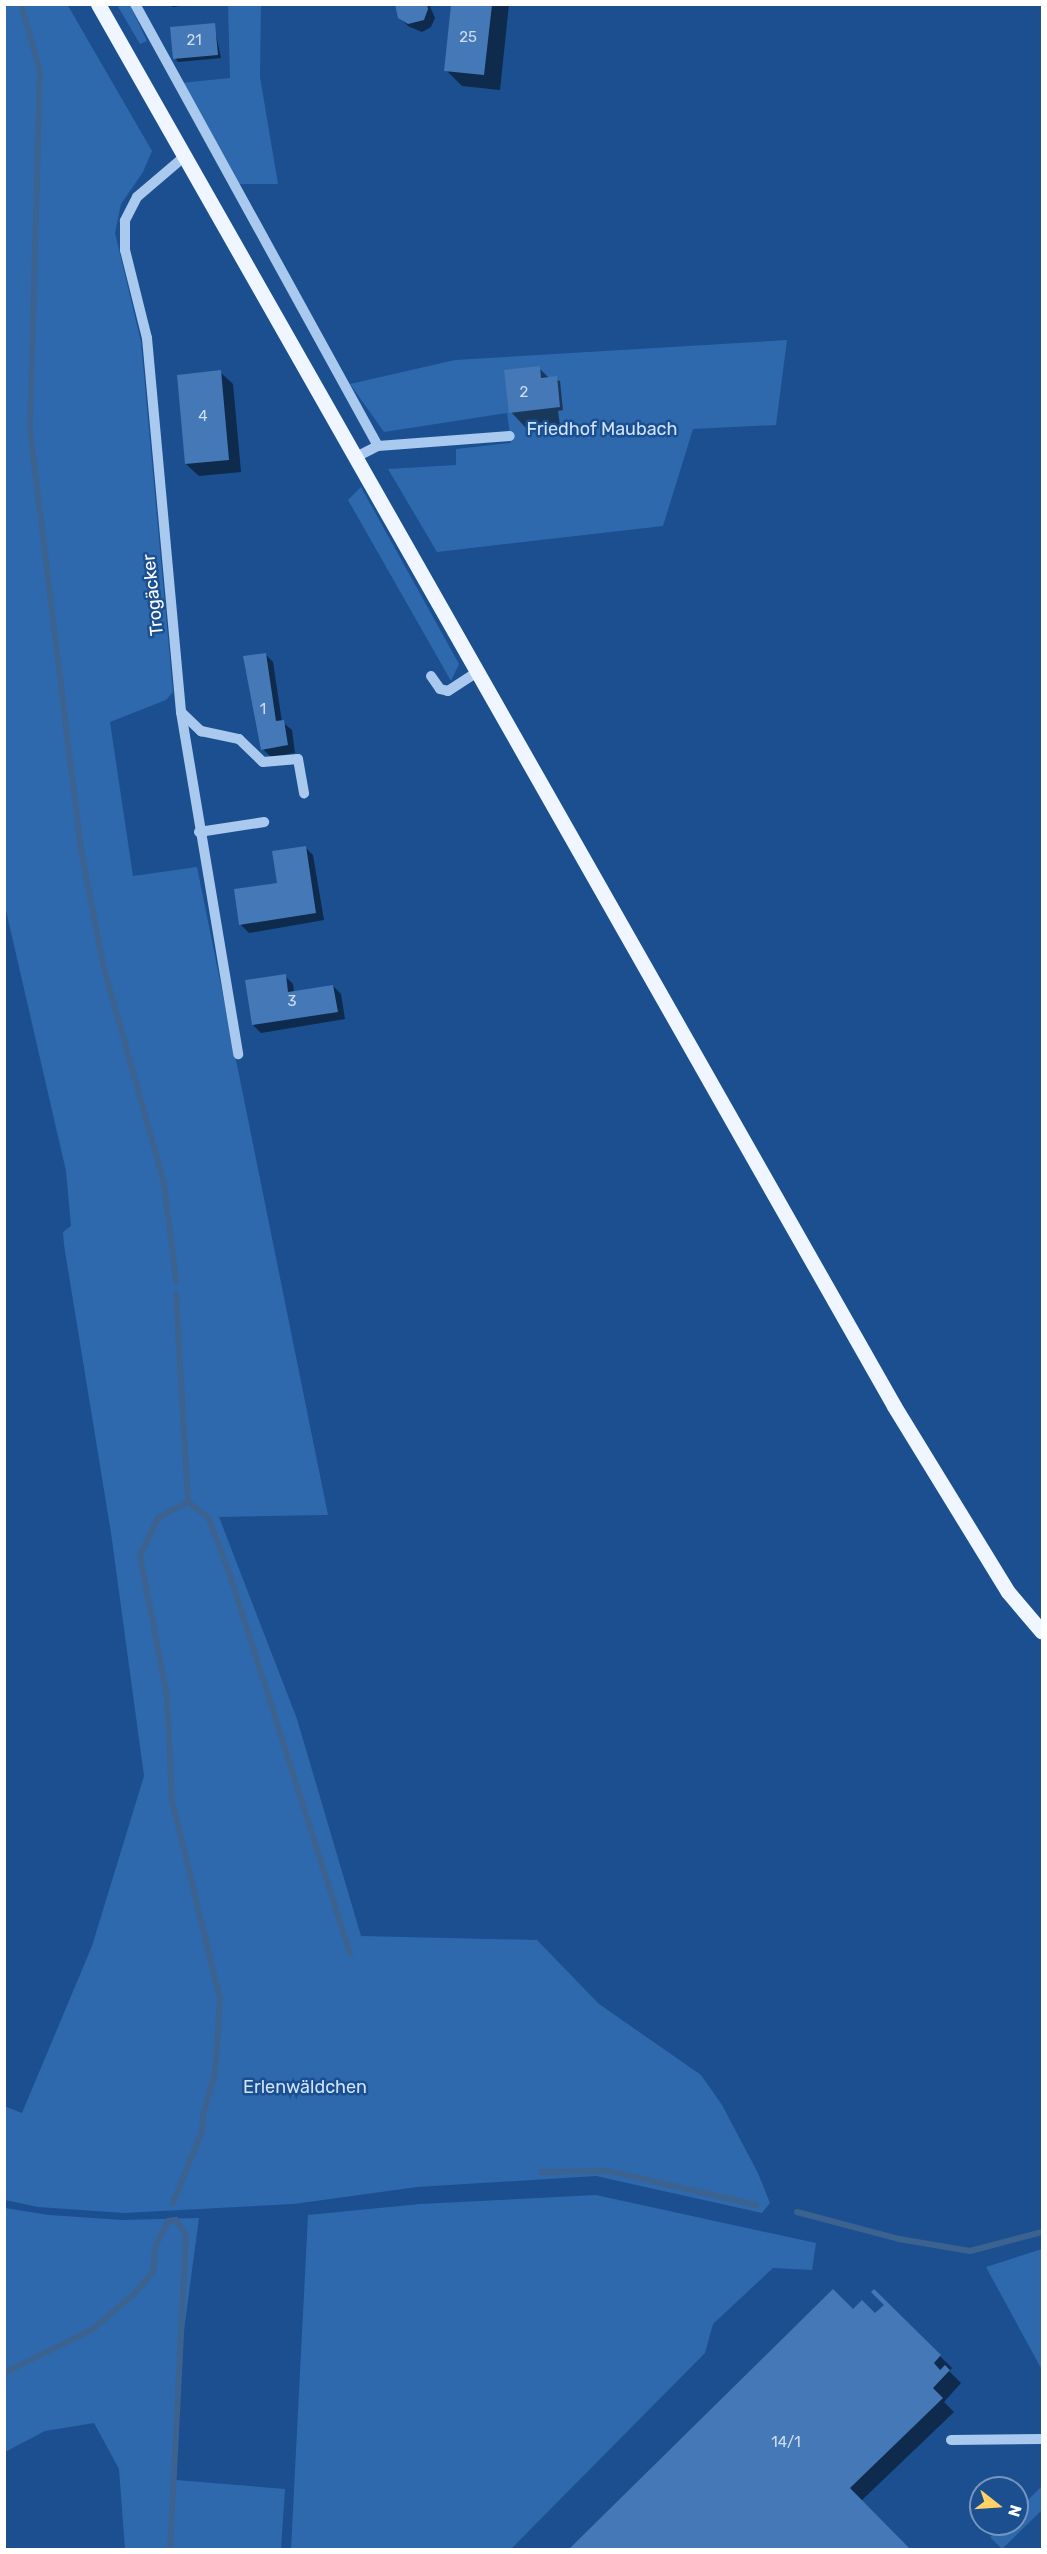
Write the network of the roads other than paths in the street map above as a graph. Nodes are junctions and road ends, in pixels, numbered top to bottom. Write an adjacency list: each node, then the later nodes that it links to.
1 (98, 4): 3 (main road)
2 (135, 4): 5 (street)
3 (185, 156): 6 (main road); 9 (street, Trogäcker)
4 (510, 436): 5 (street)
5 (378, 446): 6 (street)
6 (358, 456): 7 (main road)
7 (476, 673): 8 (street); 14 (main road)
8 (431, 676)
9 (181, 712): 10 (street); 12 (street, Trogäcker)
10 (304, 794)
11 (264, 822): 12 (street)
12 (199, 832): 13 (street, Trogäcker)
13 (238, 1054)
14 (1042, 1632)
15 (1042, 2439): 16 (street)
16 (951, 2440)

